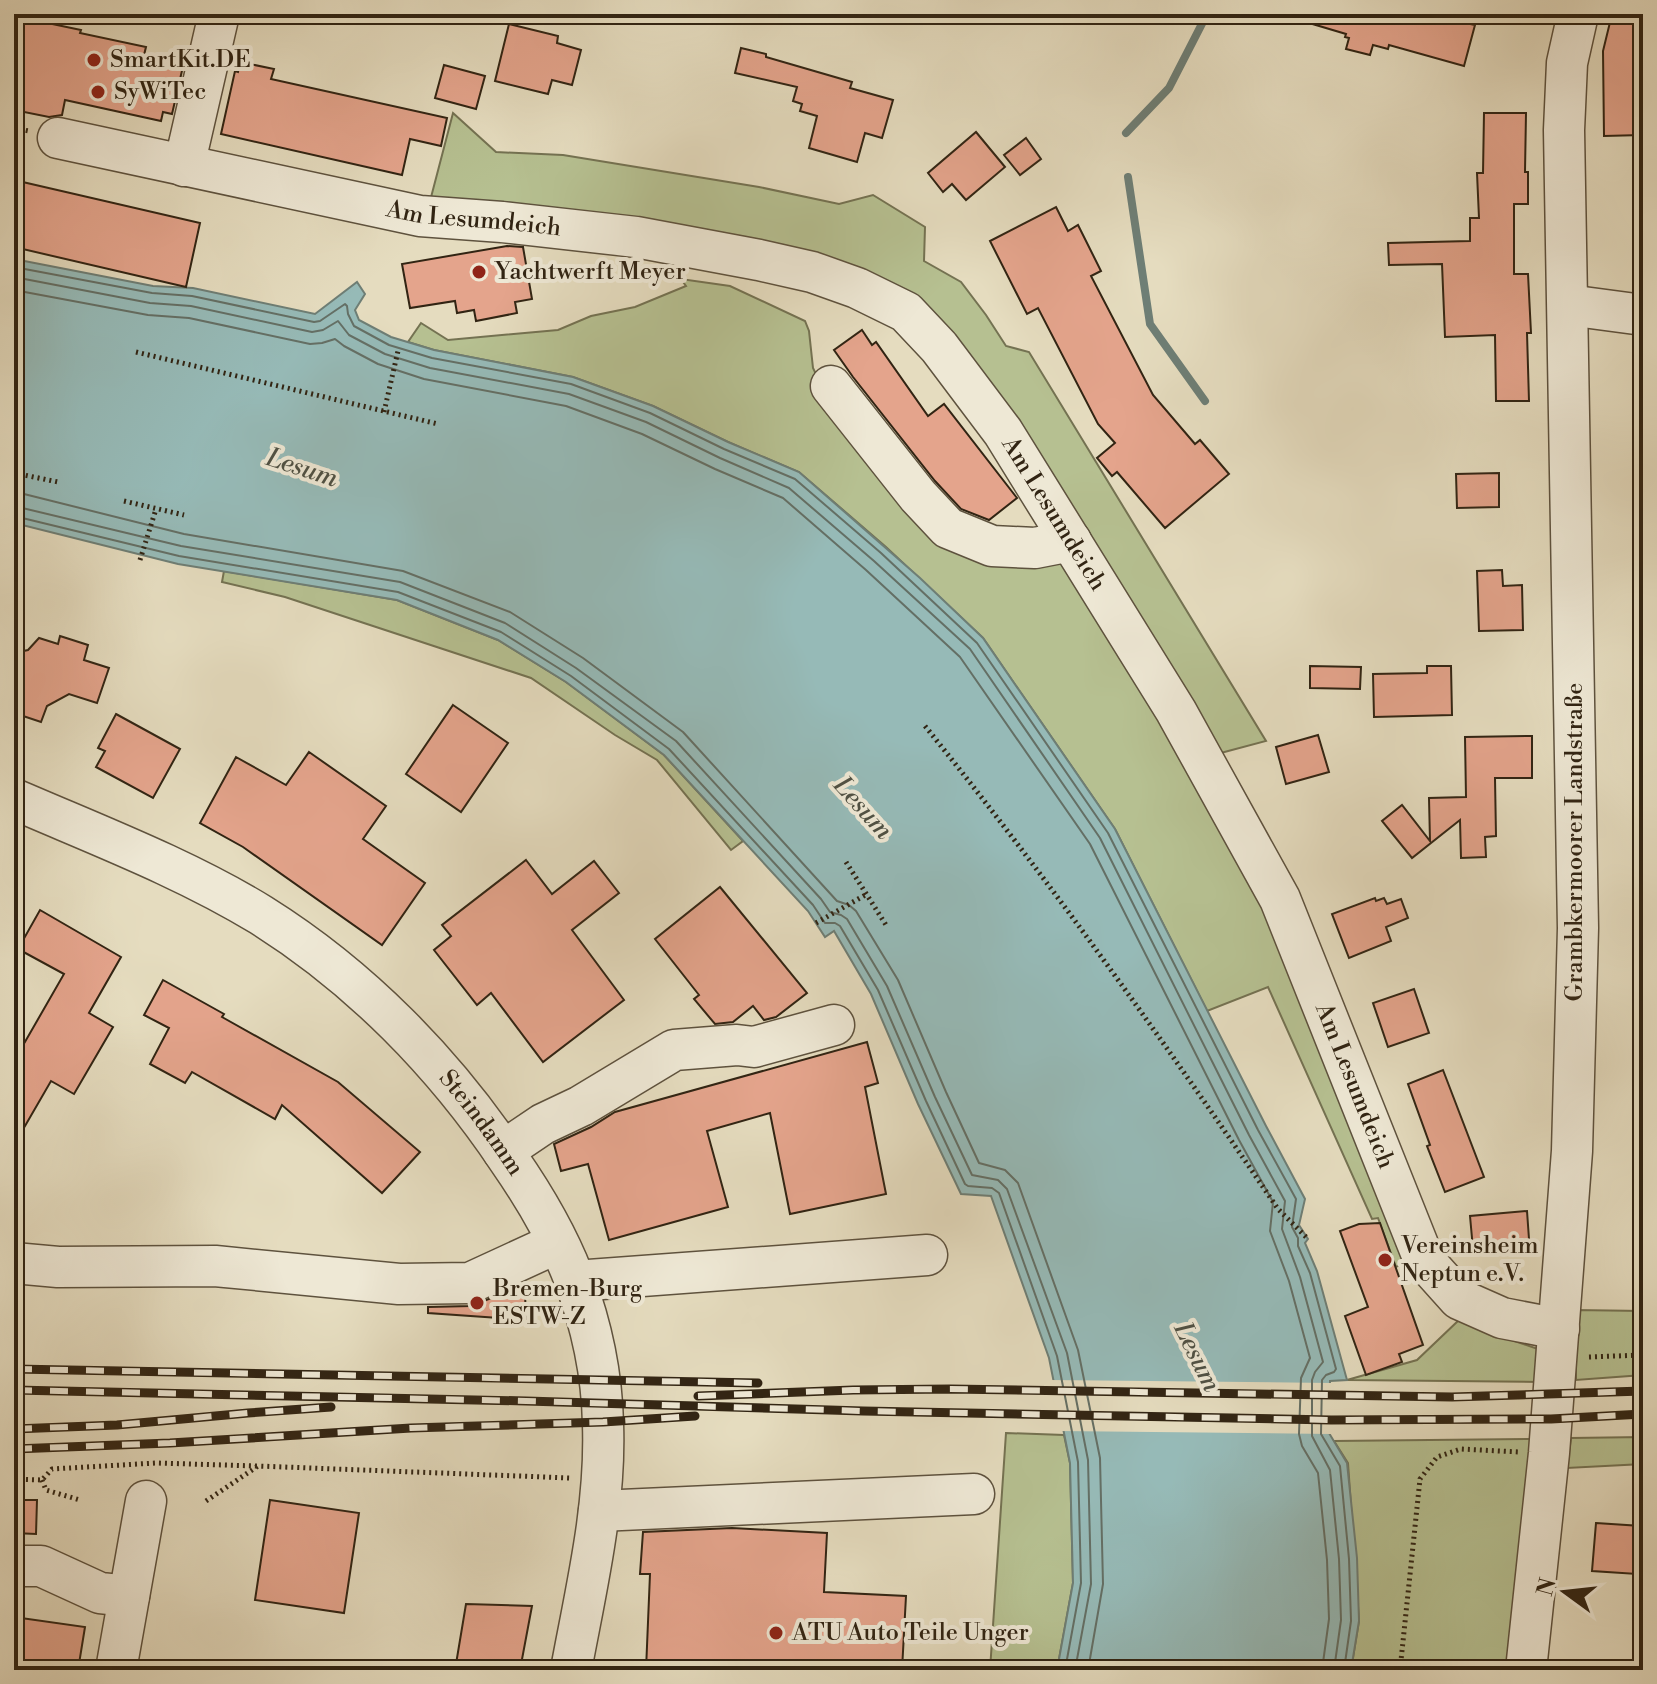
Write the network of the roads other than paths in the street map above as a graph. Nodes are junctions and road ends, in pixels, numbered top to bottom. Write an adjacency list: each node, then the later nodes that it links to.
1 (219, 14): 4 (street)
2 (1578, 14): 5 (street, Grambkermoorer Landstraße)
3 (58, 138): 4 (street, Am Lesumdeich)
4 (184, 166): 8 (street, Am Lesumdeich)
5 (1568, 305): 6 (street); 16 (street, Grambkermoorer Landstraße)
6 (1643, 315)
7 (831, 386): 8 (street)
8 (1071, 541): 16 (street, Am Lesumdeich)
9 (14, 799): 11 (street, Steindamm)
10 (834, 1025): 11 (street)
11 (503, 1151): 12 (street, Steindamm)
12 (557, 1243): 14 (street); 15 (street, Steindamm)
13 (927, 1255): 15 (street)
14 (14, 1263)
15 (575, 1281): 18 (street, Steindamm)
16 (1558, 1343): 24 (street, Grambkermoorer Landstraße)
17 (974, 1494): 18 (street)
18 (601, 1495): 23 (street, Steindamm)
19 (146, 1501): 21 (street)
20 (14, 1566): 21 (street)
21 (129, 1596): 22 (street)
22 (116, 1670)
23 (571, 1670)
24 (1526, 1670)

